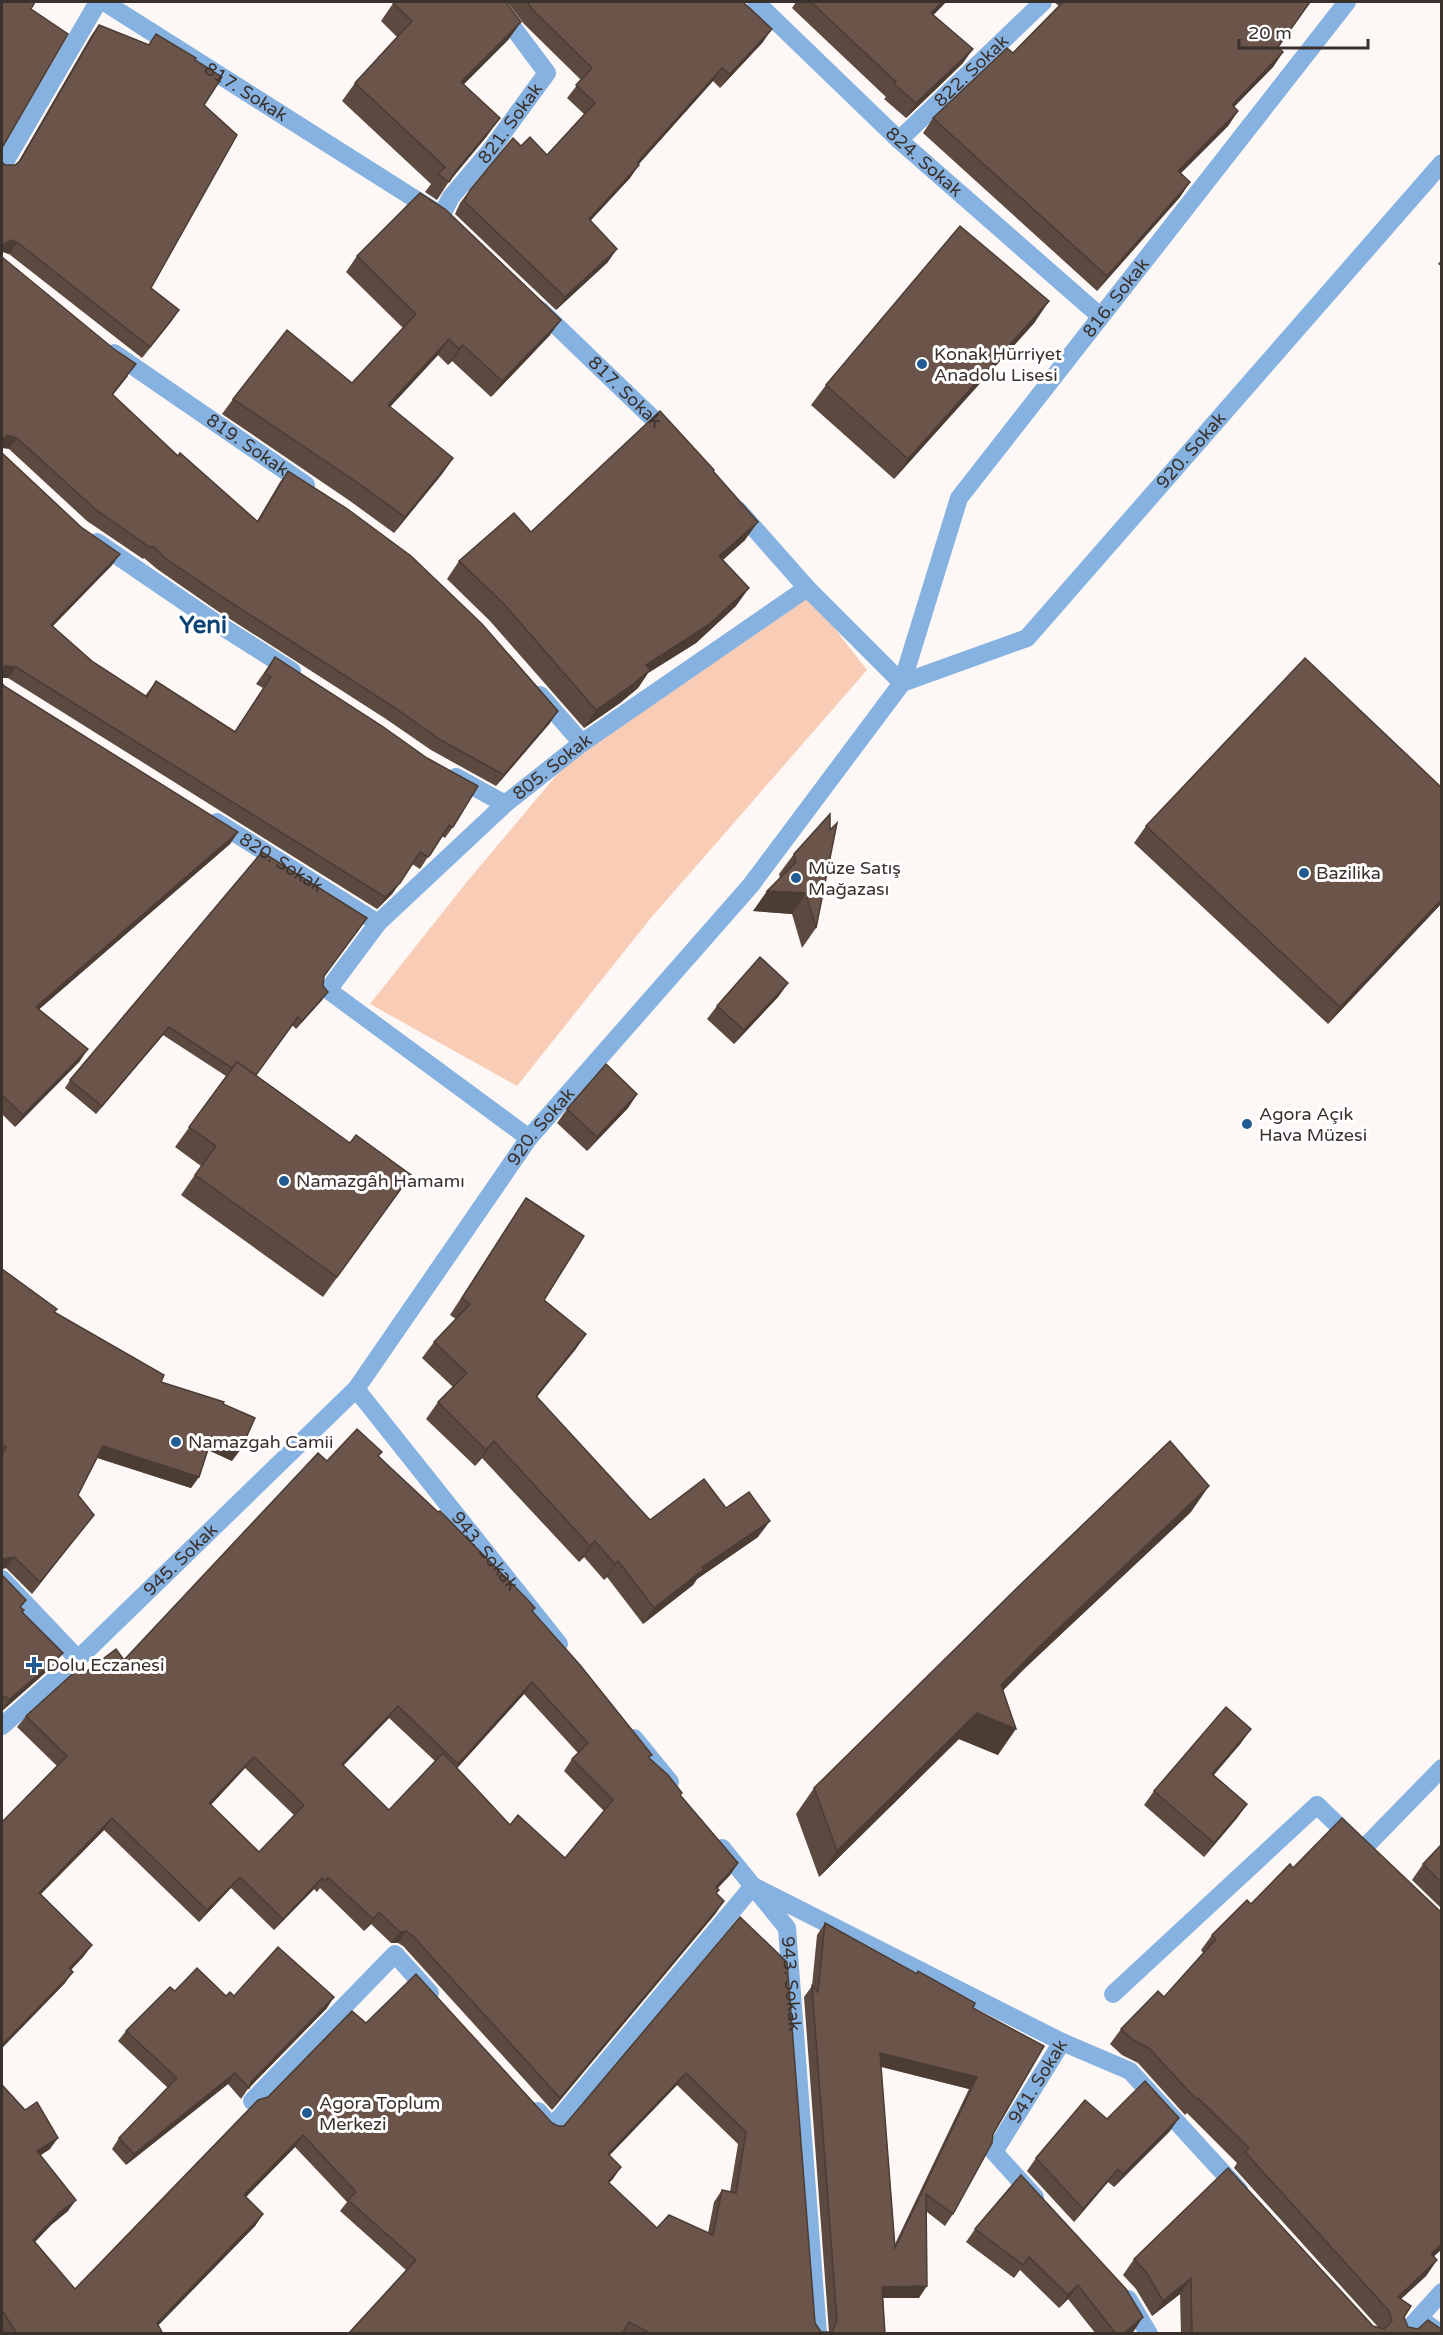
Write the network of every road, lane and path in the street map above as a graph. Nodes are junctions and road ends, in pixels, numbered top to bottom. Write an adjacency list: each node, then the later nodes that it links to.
1 (98, 2): 9 (street)
2 (104, 2): 10 (street, 817. Sokak)
3 (494, 2): 10 (street, 821. Sokak)
4 (756, 2): 7 (street, 824. Sokak)
5 (1043, 2): 7 (street, 822. Sokak)
6 (1347, 2): 12 (street, 816. Sokak)
7 (900, 140): 12 (street, 824. Sokak)
8 (1442, 164): 20 (street, 920. Sokak)
9 (2, 167)
10 (446, 220)
11 (526, 297): 14 (street, 817. Sokak)
12 (1100, 316): 20 (street, 816. Sokak)
13 (104, 345): 15 (street, 819. Sokak)
14 (678, 443)
15 (317, 492)
16 (724, 494): 18 (street)
17 (80, 530): 21 (street)
18 (807, 588): 20 (street); 22 (street, 805. Sokak)
19 (528, 681): 22 (street)
20 (903, 682): 27 (street, 920. Sokak)
21 (310, 683)
22 (582, 743): 24 (street, 805. Sokak)
23 (445, 771): 24 (street, 805. Sokak)
24 (505, 804): 26 (street)
25 (200, 812): 26 (street, 820. Sokak)
26 (378, 923): 27 (street)
27 (529, 1138): 28 (street, 920. Sokak)
28 (356, 1389): 30 (street, 945. Sokak); 31 (street, 943. Sokak)
29 (2, 1579): 30 (street)
30 (78, 1659): 32 (street, 945. Sokak)
31 (573, 1661)
32 (2, 1726)
33 (626, 1727): 35 (street)
34 (1442, 1768): 38 (street)
35 (678, 1792)
36 (708, 1830): 37 (street, 943. Sokak)
37 (753, 1886): 40 (street, 941. Sokak); 42 (street); 48 (street, 943. Sokak)
38 (1113, 1994)
39 (442, 2006): 41 (street)
40 (1062, 2042): 43 (street); 44 (street, 941. Sokak)
41 (252, 2101)
42 (529, 2101)
43 (1250, 2202)
44 (1048, 2211)
45 (1118, 2287): 49 (street)
46 (1442, 2292): 47 (street)
47 (1419, 2318): 50 (street); 51 (street)
48 (818, 2334)
49 (1149, 2334)
50 (1404, 2334)
51 (1441, 2334)

